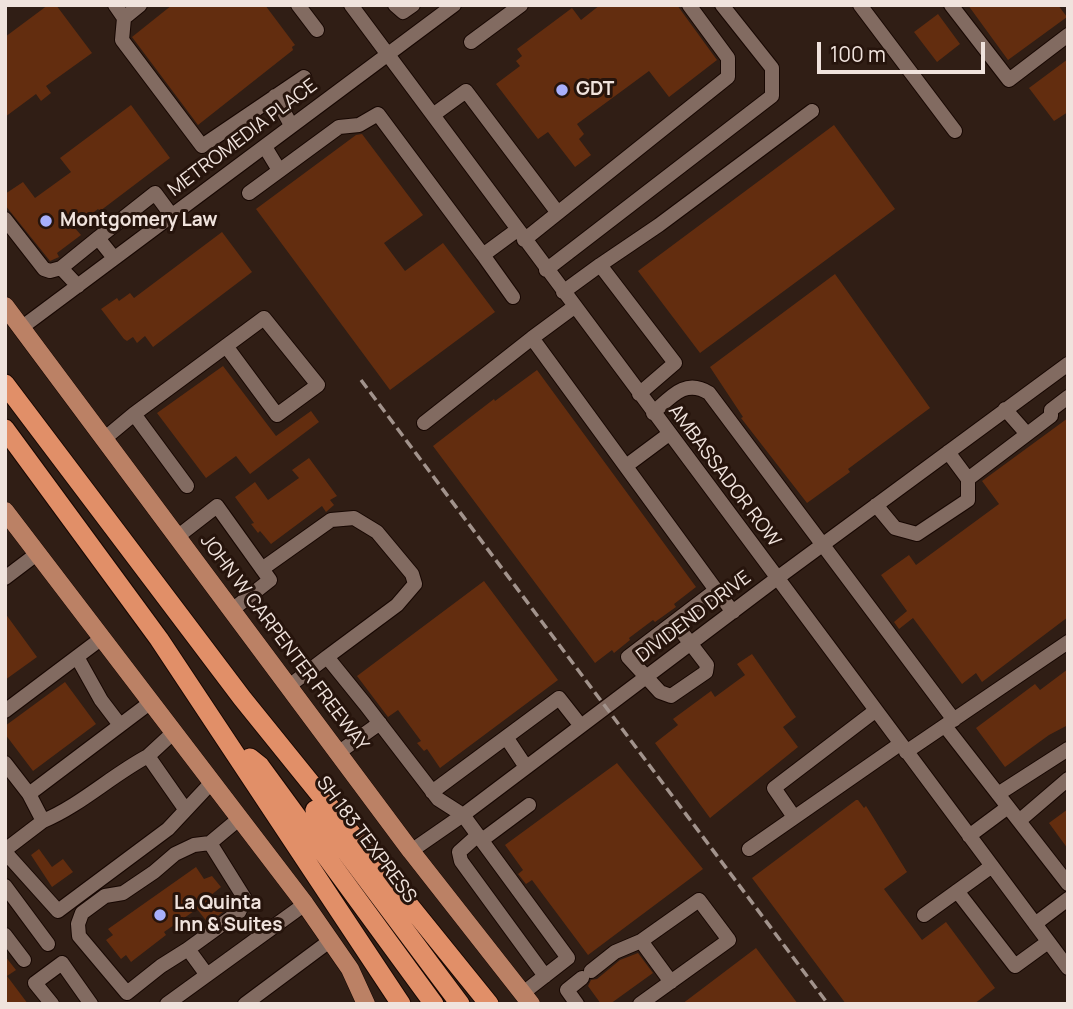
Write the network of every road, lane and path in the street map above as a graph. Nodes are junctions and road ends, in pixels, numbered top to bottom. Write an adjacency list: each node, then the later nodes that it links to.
1 (139, 5): 12 (street)
2 (298, 5): 14 (street)
3 (351, 5): 17 (street, AMBASSADOR ROW)
4 (395, 5): 5 (street)
5 (413, 5)
6 (454, 5): 13 (street, METROMEDIA PLACE)
7 (521, 5): 16 (street)
8 (690, 5): 27 (street)
9 (722, 5): 36 (street)
10 (860, 5): 23 (street)
11 (951, 5): 15 (street)
12 (119, 11): 19 (street)
13 (435, 11): 17 (street, METROMEDIA PLACE)
14 (317, 30)
15 (1068, 35)
16 (471, 42)
17 (388, 54): 21 (street, AMBASSADOR ROW); 22 (street, METROMEDIA PLACE)
18 (303, 77): 19 (street)
19 (275, 96): 22 (street)
20 (813, 111): 34 (street)
21 (433, 115): 27 (street); 30 (street, AMBASSADOR ROW)
22 (291, 125): 24 (street, METROMEDIA PLACE)
23 (955, 131)
24 (265, 147): 25 (street); 28 (street, METROMEDIA PLACE)
25 (279, 170): 26 (street); 32 (street)
26 (249, 193)
27 (558, 213): 30 (street)
28 (172, 216): 31 (street); 33 (street, METROMEDIA PLACE)
29 (5, 219): 35 (street)
30 (521, 235): 32 (street); 36 (street, AMBASSADOR ROW)
31 (98, 238): 33 (street); 35 (street)
32 (483, 255): 39 (street)
33 (114, 258): 37 (street, METROMEDIA PLACE)
34 (600, 265): 38 (street); 48 (street)
35 (61, 268): 37 (street)
36 (546, 270): 38 (street, AMBASSADOR ROW)
37 (78, 286): 42 (street, METROMEDIA PLACE)
38 (563, 292): 41 (street, AMBASSADOR ROW)
39 (513, 297)
40 (5, 306): 42 (main road, JOHN W CARPENTER FREEWAY)
41 (575, 307): 43 (street); 48 (street, AMBASSADOR ROW)
42 (21, 328): 57 (main road, JOHN W CARPENTER FREEWAY)
43 (532, 338): 53 (street); 59 (street)
44 (226, 346): 44 (street); 52 (street)
45 (1068, 364): 46 (street, DIVIDEND DRIVE)
46 (1041, 383): 49 (street); 50 (street, DIVIDEND DRIVE)
47 (5, 384): 83 (highway)
48 (639, 394): 51 (street, AMBASSADOR ROW)
49 (1063, 400): 56 (street)
50 (1005, 409): 56 (street); 58 (street, DIVIDEND DRIVE)
51 (653, 413): 55 (street, AMBASSADOR ROW); 65 (street)
52 (134, 414): 57 (street); 61 (street)
53 (424, 423)
54 (5, 429): 93 (highway)
55 (668, 434): 59 (street); 69 (street, AMBASSADOR ROW)
56 (1027, 434): 60 (street)
57 (104, 439): 64 (main road, JOHN W CARPENTER FREEWAY)
58 (948, 452): 60 (street); 62 (street, DIVIDEND DRIVE)
59 (626, 466): 70 (street)
60 (968, 478): 62 (street)
61 (187, 486)
62 (876, 505): 65 (street, DIVIDEND DRIVE)
63 (5, 511): 66 (main road)
64 (177, 537): 67 (street); 71 (main road, JOHN W CARPENTER FREEWAY)
65 (823, 544): 69 (street, DIVIDEND DRIVE); 88 (street)
66 (38, 553): 68 (street); 74 (main road)
67 (262, 569): 71 (street); 79 (street)
68 (5, 578)
69 (776, 579): 72 (street, DIVIDEND DRIVE); 86 (street, AMBASSADOR ROW)
70 (716, 590): 72 (street); 73 (street)
71 (232, 610): 82 (main road, JOHN W CARPENTER FREEWAY)
72 (733, 612): 77 (street, DIVIDEND DRIVE)
73 (674, 622): 75 (street); 77 (street)
74 (102, 638): 78 (street); 84 (main road)
75 (649, 641): 80 (street); 81 (street)
76 (1068, 642): 88 (street)
77 (691, 643): 80 (street, DIVIDEND DRIVE); 81 (street)
78 (77, 657): 85 (street); 89 (street)
79 (327, 657): 82 (street); 87 (street)
80 (666, 662): 81 (street, DIVIDEND DRIVE)
81 (647, 677): 90 (street, DIVIDEND DRIVE)
82 (289, 686): 96 (main road, JOHN W CARPENTER FREEWAY)
83 (242, 698): 146 (highway, SH 183 TEXPRESS); 147 (highway)
84 (151, 702): 89 (street); 91 (main road)
85 (5, 710)
86 (876, 711): 94 (street, AMBASSADOR ROW); 109 (street)
87 (380, 723): 96 (street); 102 (street)
88 (950, 723): 94 (street); 104 (street)
89 (120, 725): 103 (street)
90 (581, 726): 92 (street); 99 (street, DIVIDEND DRIVE)
91 (174, 732): 97 (street); 101 (main road)
92 (506, 737): 99 (street); 102 (street)
93 (229, 742): 144 (highway); 145 (highway)
94 (903, 748): 109 (street); 113 (street, AMBASSADOR ROW)
95 (1068, 749): 104 (street)
96 (338, 753): 118 (main road, JOHN W CARPENTER FREEWAY)
97 (148, 756): 107 (street); 111 (street)
98 (5, 763): 103 (street)
99 (526, 767): 108 (street, DIVIDEND DRIVE)
100 (1068, 779): 112 (street)
101 (212, 782): 107 (street); 110 (main road)
102 (432, 792): 108 (street)
103 (29, 794): 111 (street)
104 (998, 794): 106 (street)
105 (529, 805): 114 (street)
106 (1008, 807): 112 (street); 113 (street)
107 (185, 809): 117 (street)
108 (463, 815): 114 (street); 118 (street, DIVIDEND DRIVE)
109 (794, 817): 116 (street)
110 (240, 818): 115 (street); 123 (main road)
111 (43, 821): 117 (street)
112 (1019, 821): 120 (street)
113 (969, 836): 119 (street, AMBASSADOR ROW)
114 (480, 838): 136 (street); 136 (street)
115 (210, 843): 132 (street); 132 (street)
116 (749, 849)
117 (5, 851)
118 (411, 851): 138 (main road, JOHN W CARPENTER FREEWAY)
119 (992, 866): 122 (street); 126 (street, AMBASSADOR ROW)
120 (1068, 884)
121 (5, 886): 131 (street)
122 (957, 891): 125 (street); 130 (street)
123 (305, 904): 128 (main road); 135 (street)
124 (1066, 904): 126 (street)
125 (924, 915)
126 (1035, 924): 130 (street, AMBASSADOR ROW)
127 (5, 935): 133 (street)
128 (331, 940): 142 (street); 143 (main road)
129 (641, 941): 137 (street); 137 (street); 148 (street)
130 (1048, 942): 134 (street, AMBASSADOR ROW)
131 (48, 944)
132 (188, 949): 135 (street)
133 (24, 960)
134 (1068, 968)
135 (207, 975): 141 (street)
136 (545, 976): 138 (street)
137 (671, 982): 149 (street)
138 (527, 998)
139 (52, 1004): 140 (street)
140 (91, 1004)
141 (167, 1004)
142 (245, 1004)
143 (366, 1004)
144 (401, 1004)
145 (435, 1004)
146 (460, 1004)
147 (489, 1004)
148 (577, 1004)
149 (640, 1004)

